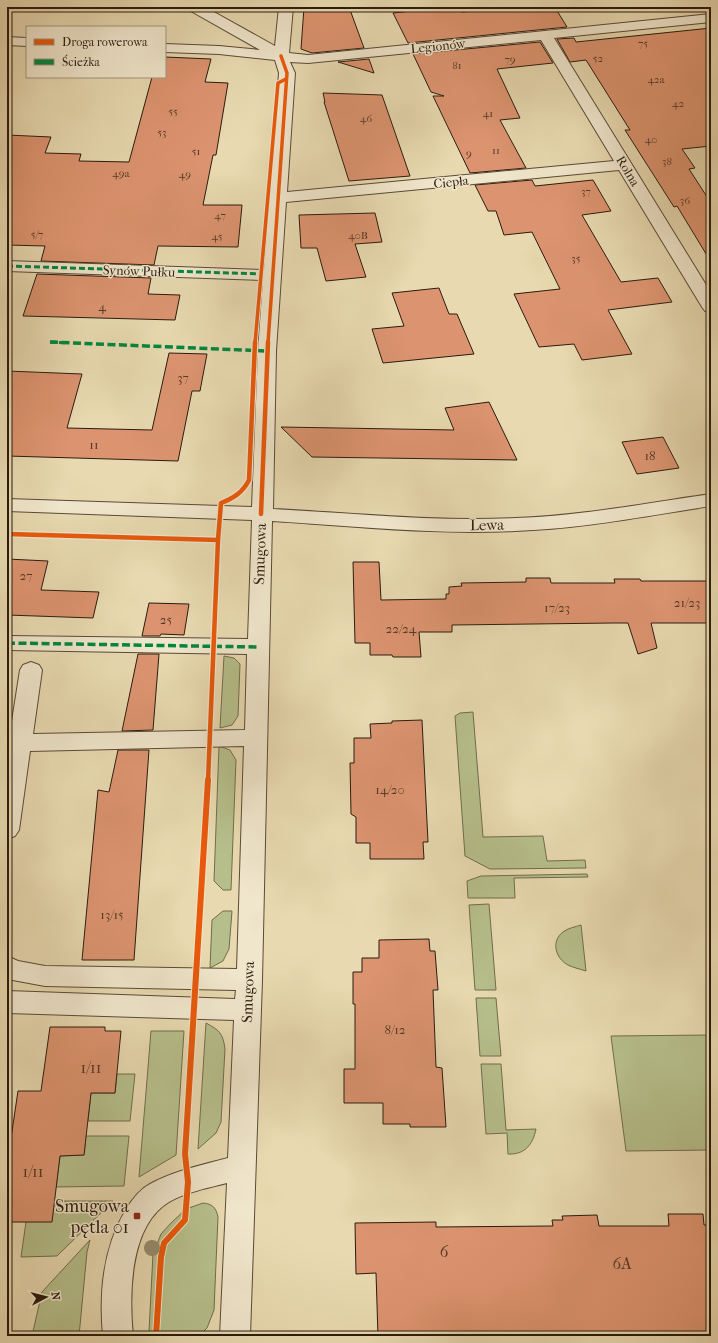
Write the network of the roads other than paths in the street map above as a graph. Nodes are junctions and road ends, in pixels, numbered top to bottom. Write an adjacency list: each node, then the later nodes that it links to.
1 (194, 7): 4 (street)
2 (286, 7): 10 (street, Smugowa)
3 (711, 18): 5 (street, Legionów)
4 (234, 30): 9 (street); 10 (street)
5 (545, 35): 10 (street, Legionów); 11 (street, Rolna)
6 (7, 41): 7 (street)
7 (26, 42)
8 (166, 48): 9 (street, Legionów)
9 (219, 50): 10 (street, Legionów)
10 (281, 56): 12 (street, Smugowa)
11 (624, 165): 12 (street, Ciepła); 15 (street, Rolna)
12 (278, 196): 14 (street, Smugowa)
13 (7, 266): 14 (street, Synów Pułku)
14 (272, 275): 18 (street, Smugowa)
15 (711, 307)
16 (711, 500): 18 (street, Lewa)
17 (7, 506): 18 (street, Lewa)
18 (261, 514): 20 (street, Smugowa)
19 (7, 643): 20 (street)
20 (258, 647): 22 (street, Smugowa)
21 (31, 670): 23 (street)
22 (255, 738): 23 (street); 26 (street, Smugowa)
23 (20, 743): 24 (street)
24 (7, 830)
25 (7, 966): 26 (street)
26 (248, 980): 28 (street, Smugowa)
27 (7, 1002): 28 (street)
28 (247, 1010): 29 (street, Smugowa)
29 (241, 1167): 30 (street); 31 (street, Smugowa)
30 (118, 1336)
31 (235, 1336)

